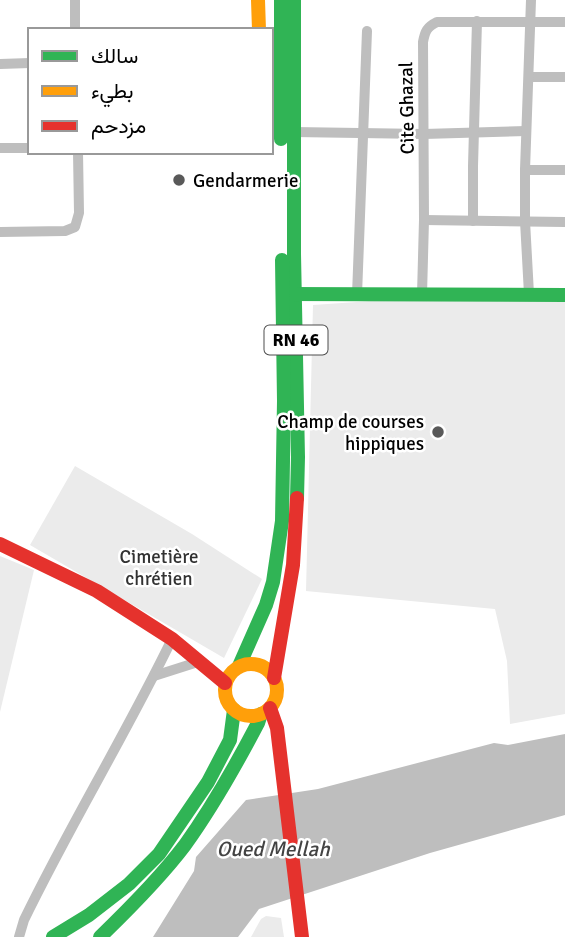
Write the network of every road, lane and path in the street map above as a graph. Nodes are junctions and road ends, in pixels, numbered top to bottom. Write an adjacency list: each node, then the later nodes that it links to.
1 (75, 0): 9 (street)
2 (258, 0): 10 (main road)
3 (281, 0): 12 (main road, RN 46)
4 (295, 0): 18 (main road, RN 46)
5 (531, 0): 7 (street)
6 (477, 21): 7 (street, Cite Ghazal); 19 (street); 21 (street, Cite Ghazal)
7 (531, 21): 8 (street, Cite Ghazal); 15 (street)
8 (565, 22)
9 (75, 28)
10 (259, 28)
11 (367, 31): 20 (street)
12 (276, 58): 33 (main road, RN 46)
13 (28, 63): 14 (street)
14 (0, 64)
15 (529, 76): 16 (street); 17 (street)
16 (565, 76)
17 (527, 131): 19 (street); 25 (street)
18 (295, 132): 20 (street); 33 (main road, RN 46)
19 (475, 132): 21 (street); 28 (street)
20 (364, 133): 21 (street); 34 (street)
21 (424, 134): 27 (street, Cite Ghazal)
22 (0, 148): 23 (street)
23 (28, 148)
24 (78, 154): 31 (street)
25 (525, 170): 26 (street); 29 (street)
26 (565, 170)
27 (424, 220): 28 (street); 35 (street, Cite Ghazal)
28 (474, 221): 29 (street)
29 (525, 221): 30 (street); 32 (street)
30 (565, 222)
31 (0, 232)
32 (528, 294): 35 (main road); 36 (main road)
33 (289, 295): 34 (main road); 40 (main road, RN 46); 42 (main road, RN 46)
34 (357, 295): 35 (main road)
35 (422, 295)
36 (565, 295)
37 (0, 544): 38 (main road)
38 (173, 639): 39 (main road); 41 (street)
39 (201, 662): 41 (street); 43 (main road)
40 (239, 666): 42 (main road); 43 (main road)
41 (154, 676): 47 (street)
42 (274, 678): 45 (main road)
43 (225, 683): 44 (main road)
44 (234, 710): 45 (main road); 48 (main road)
45 (266, 711): 46 (main road); 49 (main road)
46 (301, 931)
47 (19, 937)
48 (53, 937)
49 (100, 937)

